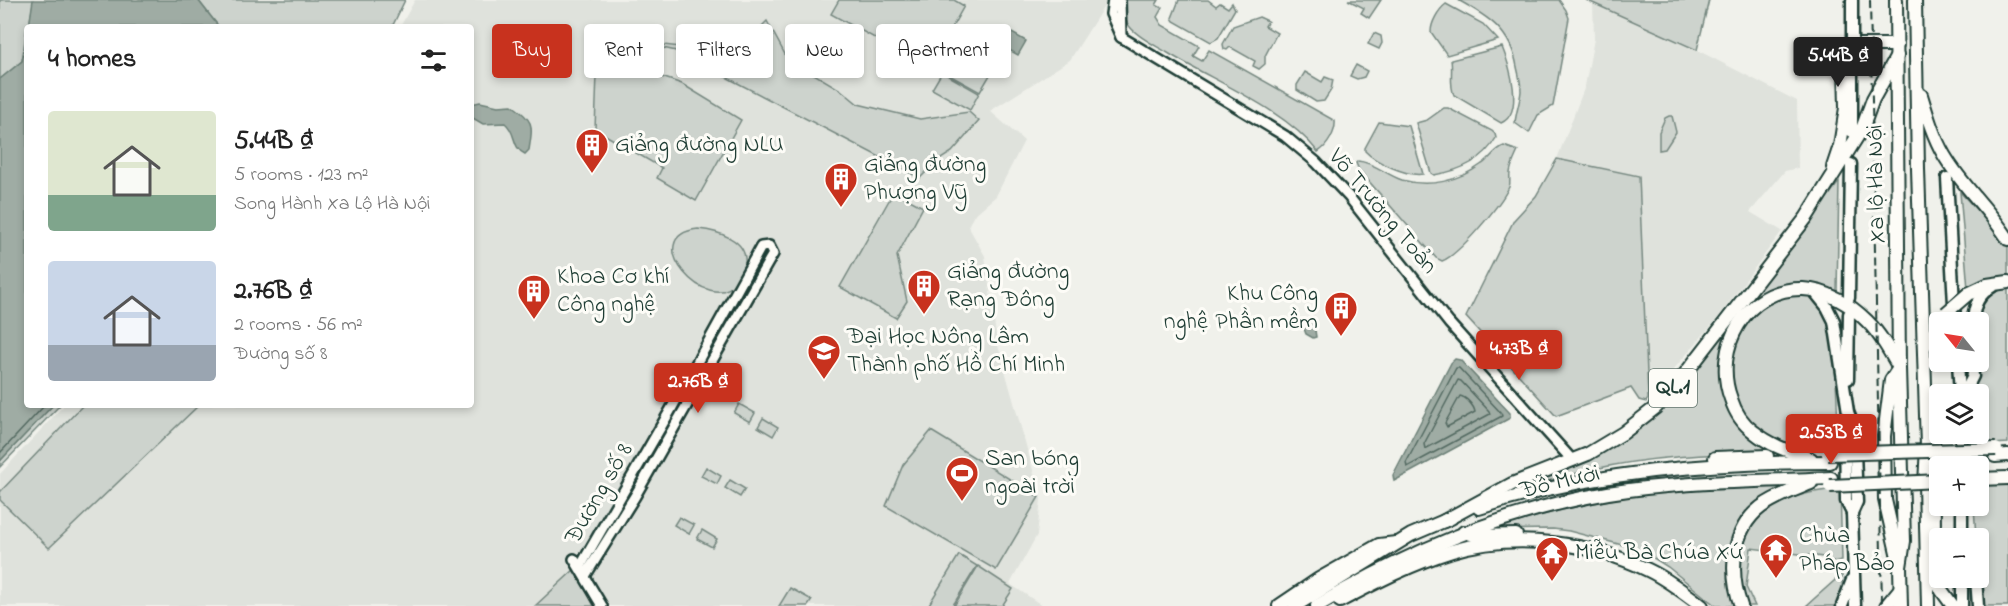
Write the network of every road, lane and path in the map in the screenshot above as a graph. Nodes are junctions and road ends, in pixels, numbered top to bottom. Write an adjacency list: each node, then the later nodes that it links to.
1 (1113, 0): 6 (street)
2 (1120, 0): 6 (street)
3 (1852, 0): 7 (main road)
4 (1896, 0): 8 (main road, Xa lộ Hà Nội / QL.1)
5 (1918, 1): 9 (main road, Xa lộ Hà Nội); 10 (main road, Xa lộ Hà Nội)
6 (1121, 37): 33 (street, Võ Trường Toản)
7 (1853, 45): 8 (main road); 11 (main road); 15 (main road)
8 (1897, 50): 15 (main road, QL.1); 27 (main road, Xa lộ Hà Nội)
9 (1917, 82): 10 (main road); 13 (main road, Xa lộ Hà Nội)
10 (1925, 107): 13 (main road, Xa lộ Hà Nội); 16 (main road)
11 (1852, 132)
12 (1851, 164): 20 (main road)
13 (1918, 169): 26 (main road, Xa lộ Hà Nội)
14 (1947, 178): 21 (main road)
15 (1824, 191): 33 (main road, QL.1)
16 (2005, 228): 17 (main road)
17 (2008, 239)
18 (2003, 283): 22 (main road, bridge); 23 (main road)
19 (1814, 291): 27 (main road, QL.1); 29 (main road); 32 (main road, QL.1)
20 (1849, 298)
21 (1945, 312)
22 (1952, 312)
23 (1974, 312)
24 (1849, 314): 29 (main road)
25 (1929, 341): 26 (main road)
26 (1925, 346): 46 (main road, Xa lộ Hà Nội)
27 (1899, 368): 47 (main road, Xa lộ Hà Nội); 47 (main road, Xa lộ Hà Nội)
28 (670, 411): 30 (street); 30 (street, Đường số 8); 38 (street, Đường số 8)
29 (1848, 412): 48 (main road)
30 (681, 416): 39 (street, Đường số 8)
31 (2002, 452): 34 (main road, QL.1)
32 (1800, 455): 34 (main road, Đỗ Mười / QL.1); 40 (main road, Đỗ Mười / QL.1)
33 (1571, 459): 40 (main road, QL.1)
34 (1826, 459): 42 (main road, Đỗ Mười / QL.1)
35 (1929, 475): 36 (main road)
36 (1828, 481): 37 (main road, bridge); 44 (main road, Đỗ Mười); 60 (main road)
37 (1929, 481)
38 (624, 491): 39 (street); 49 (street, Đường số 8)
39 (635, 496): 49 (street, Đường số 8)
40 (1474, 505): 42 (main road, QL.1)
41 (1962, 516): 43 (main road)
42 (1444, 520): 45 (main road, Đỗ Mười / QL.1)
43 (1962, 526)
44 (1464, 532): 56 (main road, Đỗ Mười); 59 (main road)
45 (1400, 542): 54 (main road, Đỗ Mười / QL.1); 55 (main road, Đỗ Mười / QL.1)
46 (1928, 560): 65 (main road, Xa lộ Hà Nội); 66 (main road)
47 (1900, 567): 52 (main road, Xa lộ Hà Nội)
48 (1854, 574): 61 (main road); 62 (main road)
49 (585, 576): 53 (street)
50 (1960, 588): 66 (main road)
51 (1977, 588): 67 (main road)
52 (1900, 589): 63 (main road); 64 (main road, Xa lộ Hà Nội)
53 (602, 606)
54 (1279, 606)
55 (1296, 606)
56 (1317, 606)
57 (1330, 606): 58 (main road)
58 (1702, 606)
59 (1710, 606)
60 (1741, 606)
61 (1842, 606)
62 (1855, 606)
63 (1886, 606)
64 (1901, 606)
65 (1928, 606)
66 (1956, 606)
67 (1978, 606)

